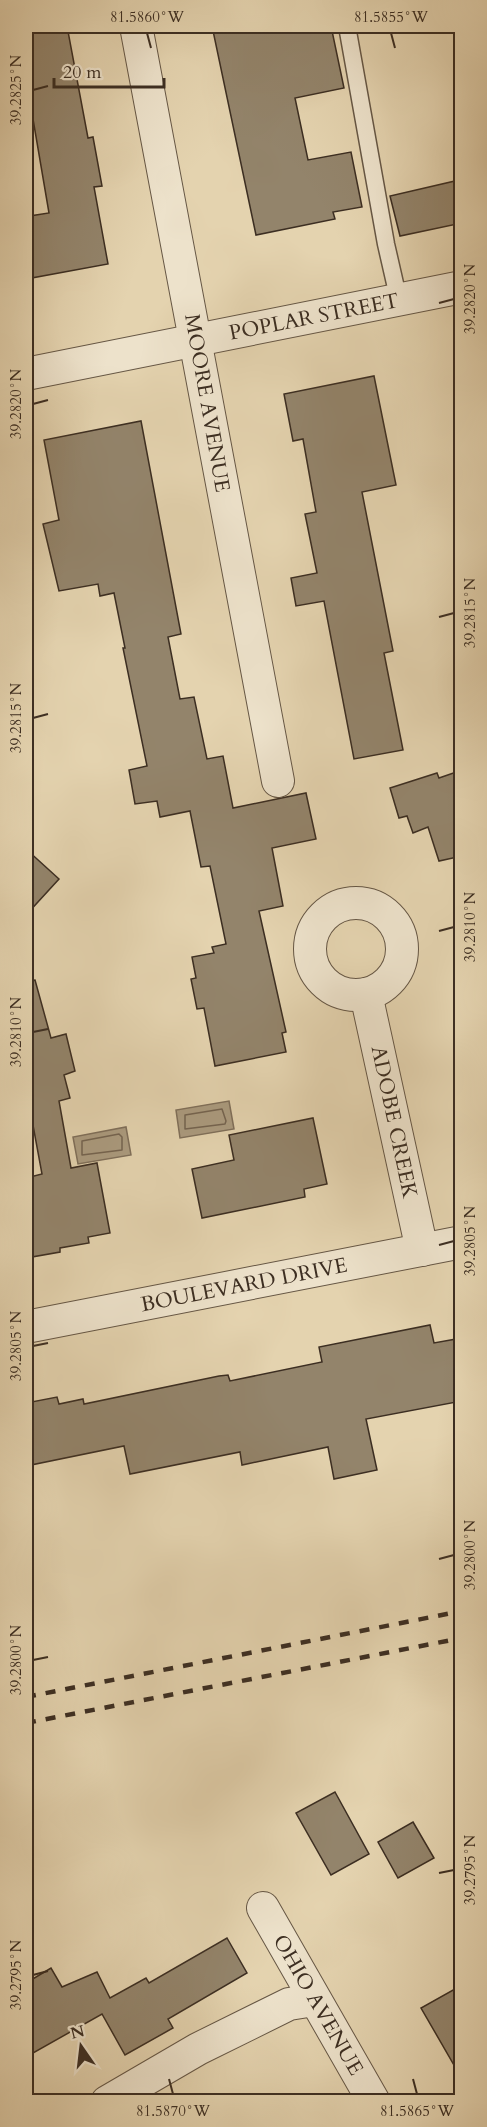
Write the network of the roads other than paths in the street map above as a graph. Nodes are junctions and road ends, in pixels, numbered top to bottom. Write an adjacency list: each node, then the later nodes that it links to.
1 (136, 26): 5 (street, MOORE AVENUE)
2 (347, 26): 4 (lane)
3 (462, 287): 4 (street, POPLAR STREET)
4 (399, 301): 5 (street, POPLAR STREET)
5 (195, 340): 6 (street, POPLAR STREET); 7 (street, MOORE AVENUE)
6 (26, 374)
7 (278, 781)
8 (366, 994): 10 (street, ADOBE CREEK)
9 (462, 1242): 10 (street, BOULEVARD DRIVE)
10 (422, 1250): 11 (street, BOULEVARD DRIVE)
11 (26, 1327)
12 (264, 1908): 13 (street, OHIO AVENUE)
13 (314, 2000): 14 (street); 15 (street, OHIO AVENUE)
14 (107, 2102)
15 (374, 2102)

